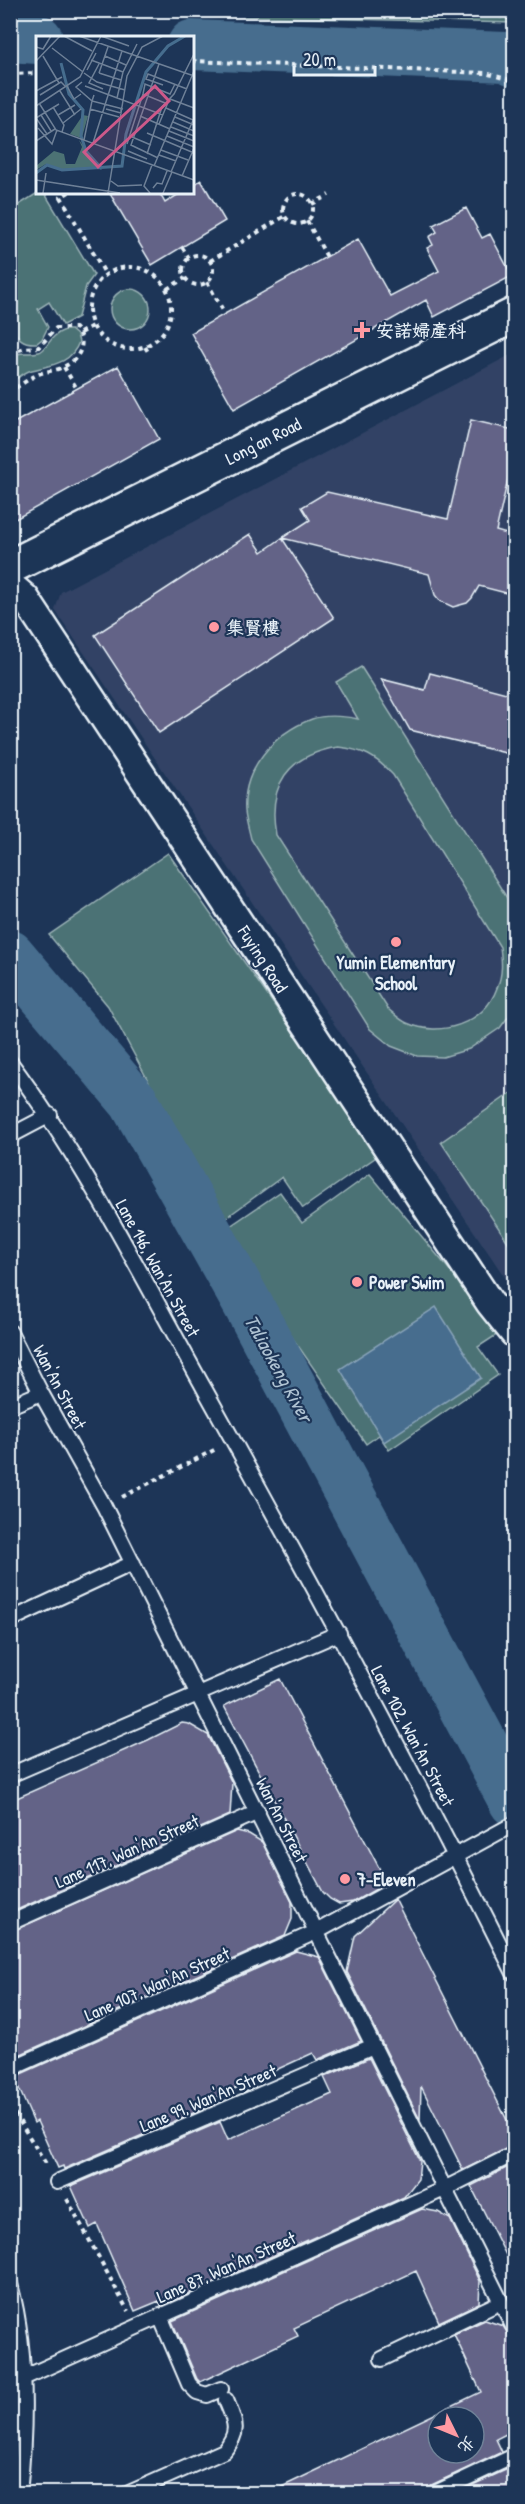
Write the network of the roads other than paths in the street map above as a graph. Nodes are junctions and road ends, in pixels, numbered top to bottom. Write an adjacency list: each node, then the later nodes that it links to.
1 (514, 315): 2 (street, Long'an Road)
2 (10, 567)
3 (10, 585): 8 (street, Fuying Road)
4 (10, 1062): 5 (lane, Lane 146, Wan'An Street)
5 (50, 1115): 6 (lane); 11 (lane, Lane 146, Wan'An Street)
6 (10, 1136)
7 (10, 1332): 9 (lane, Wan'An Street)
8 (514, 1333)
9 (41, 1393): 10 (lane); 12 (lane, Wan'An Street)
10 (10, 1406)
11 (233, 1440): 14 (lane, Lane 102, Wan'An Street)
12 (133, 1563): 13 (lane); 15 (lane, Wan'An Street)
13 (10, 1620)
14 (339, 1633): 15 (lane); 19 (lane, Lane 102, Wan'An Street)
15 (197, 1693): 16 (lane); 17 (lane, Wan'An Street)
16 (10, 1775)
17 (258, 1812): 20 (lane, Lane 117, Wan'An Street); 21 (lane, Wan'An Street)
18 (514, 1824): 19 (lane, Lane 107, Wan'An Street)
19 (456, 1857): 21 (lane, Lane 107, Wan'An Street); 22 (lane, Lane 102, Wan'An Street)
20 (10, 1923)
21 (318, 1931): 23 (lane, Wan'An Street); 24 (lane, Lane 107, Wan'An Street)
22 (514, 1972)
23 (373, 2046): 26 (lane, Lane 99, Wan'An Street); 27 (lane, Wan'An Street)
24 (10, 2070)
25 (514, 2154): 27 (lane, Lane 87, Wan'An Street)
26 (57, 2182)
27 (444, 2189): 29 (lane, Wan'An Street); 30 (lane, Lane 87, Wan'An Street)
28 (10, 2284): 33 (lane)
29 (501, 2302): 31 (lane, Wan'An Street); 32 (lane)
30 (160, 2316): 33 (lane, Lane 87, Wan'An Street); 36 (lane)
31 (514, 2328)
32 (382, 2359)
33 (23, 2378): 35 (lane)
34 (514, 2456): 37 (lane)
35 (19, 2493)
36 (127, 2493)
37 (433, 2493)

